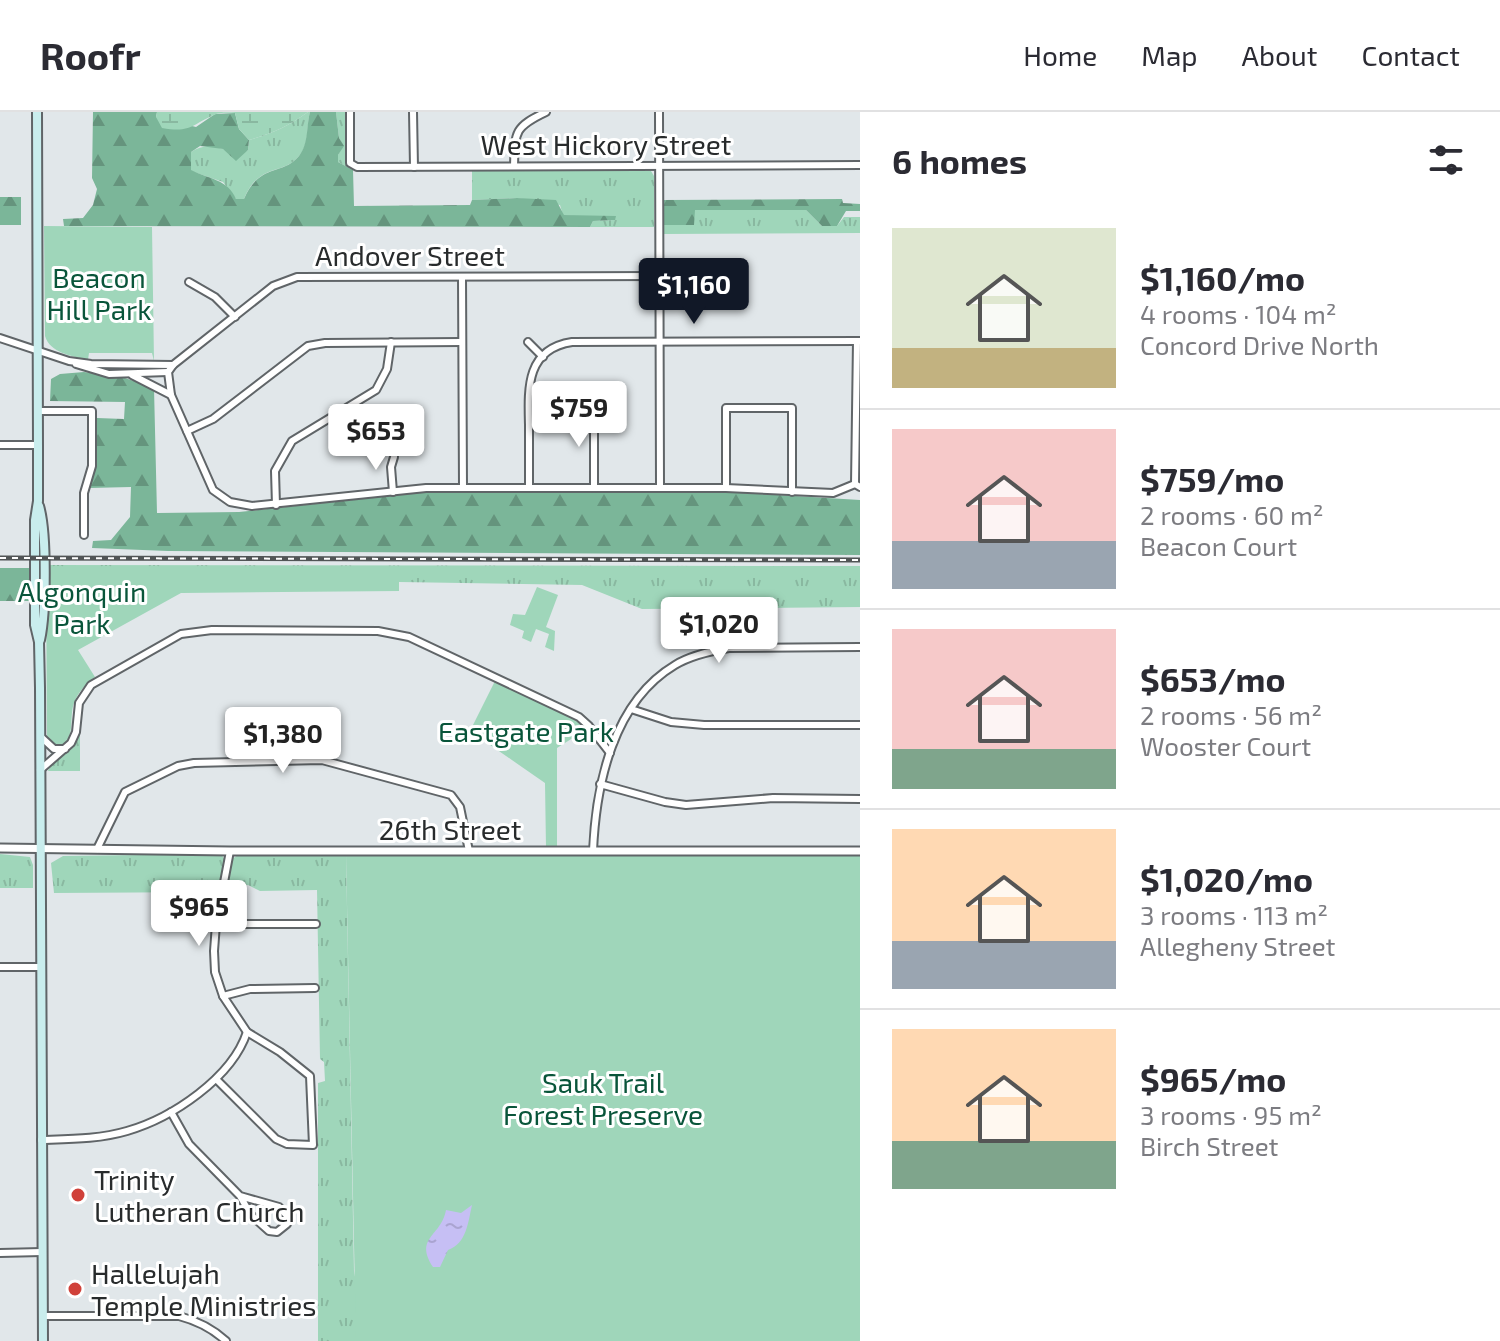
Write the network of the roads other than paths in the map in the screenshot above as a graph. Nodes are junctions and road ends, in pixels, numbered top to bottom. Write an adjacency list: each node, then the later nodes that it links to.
1 (37, 112): 20 (main road)
2 (350, 112): 9 (street, West Hickory Street)
3 (413, 112): 9 (street)
4 (546, 112): 7 (street)
5 (659, 112): 8 (street)
6 (860, 165): 8 (street, West Hickory Street)
7 (514, 166): 8 (street, West Hickory Street); 9 (street, West Hickory Street)
8 (659, 166): 10 (street)
9 (414, 167)
10 (659, 276): 11 (street, Andover Street); 19 (street)
11 (462, 277): 13 (street, Andover Street); 17 (street)
12 (189, 282): 13 (street)
13 (235, 317): 23 (street, Andover Street)
14 (0, 338): 20 (street)
15 (858, 341): 19 (street); 27 (street)
16 (391, 342): 17 (street); 30 (street); 42 (street)
17 (462, 342): 35 (street)
18 (528, 342): 21 (street)
19 (660, 342): 21 (street); 38 (street)
20 (39, 350): 22 (street); 28 (main road)
21 (543, 357): 36 (street)
22 (69, 361): 23 (street); 25 (street)
23 (173, 365): 24 (street, Andover Street)
24 (168, 372): 25 (street); 26 (street)
25 (132, 375): 26 (street)
26 (171, 395): 30 (street)
27 (859, 407): 34 (street)
28 (38, 411): 32 (main road); 43 (street)
29 (594, 411): 37 (street)
30 (187, 431): 42 (street)
31 (0, 445): 32 (street)
32 (38, 445): 47 (main road)
33 (394, 457): 40 (street)
34 (858, 485): 41 (street)
35 (463, 488): 36 (street); 40 (street)
36 (529, 488): 37 (street)
37 (594, 488): 38 (street)
38 (660, 488): 39 (street)
39 (726, 488): 41 (street); 41 (street)
40 (393, 492): 42 (street)
41 (792, 492)
42 (276, 505)
43 (84, 535)
44 (860, 647): 45 (street)
45 (631, 709): 46 (street); 49 (street)
46 (860, 725)
47 (40, 737): 48 (street); 50 (main road)
48 (65, 749): 49 (street); 50 (street)
49 (610, 753): 51 (street)
50 (40, 770): 53 (main road)
51 (600, 784): 52 (street); 58 (street)
52 (860, 799)
53 (40, 847): 54 (street, 26th Street); 55 (street, 26th Street); 63 (main road)
54 (0, 848)
55 (97, 849): 56 (street, 26th Street); 57 (street)
56 (230, 851): 57 (street, 26th Street); 60 (street)
57 (469, 851): 58 (street, 26th Street)
58 (593, 851): 59 (street, 26th Street)
59 (860, 851)
60 (216, 924): 61 (street); 65 (street)
61 (316, 924)
62 (0, 967): 63 (street)
63 (41, 967): 69 (main road)
64 (315, 988): 65 (street)
65 (223, 996): 66 (street)
66 (247, 1032): 67 (street); 67 (street)
67 (216, 1079): 68 (street)
68 (171, 1112): 69 (street); 70 (street)
69 (41, 1140): 71 (main road)
70 (240, 1196): 70 (street)
71 (42, 1252): 72 (street); 73 (main road)
72 (0, 1253)
73 (43, 1316): 74 (main road); 75 (street)
74 (43, 1341)
75 (226, 1341)

